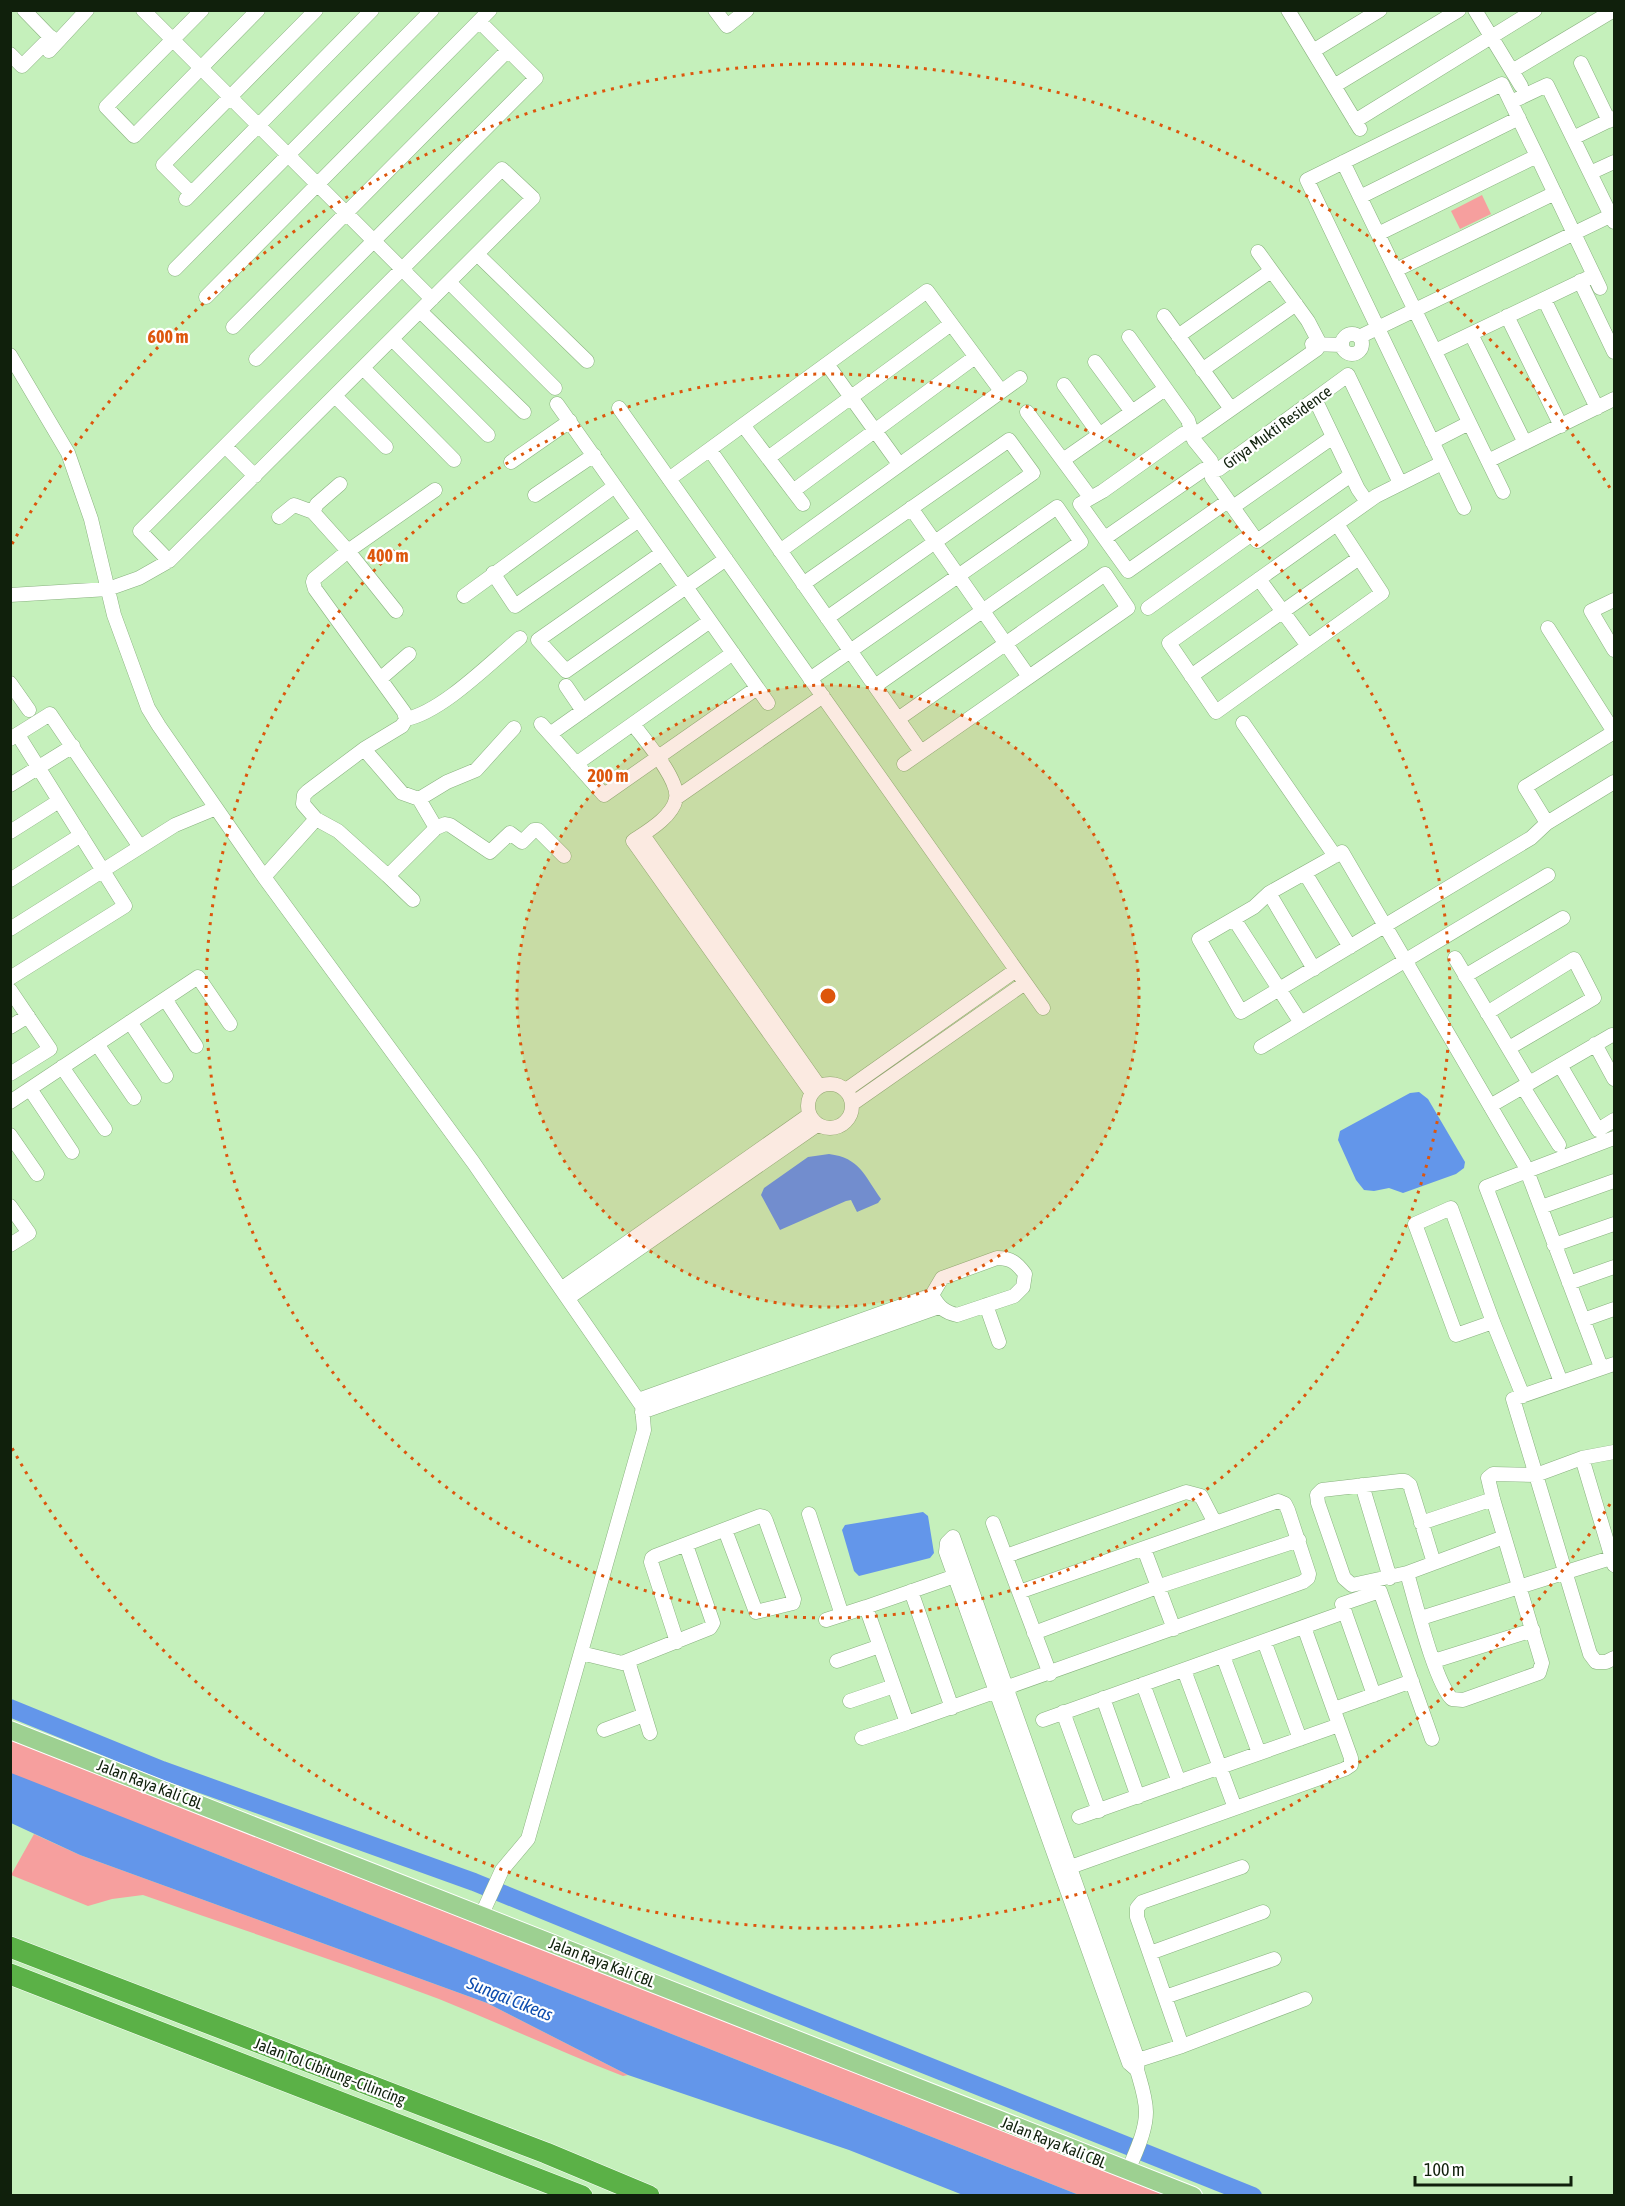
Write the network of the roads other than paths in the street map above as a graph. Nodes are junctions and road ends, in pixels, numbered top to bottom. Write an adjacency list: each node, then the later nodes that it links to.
1 (24, 10): 21 (street)
2 (202, 10): 20 (street)
3 (258, 10): 26 (street)
4 (316, 10): 30 (street)
5 (372, 10): 34 (street)
6 (432, 10): 36 (street)
7 (490, 10): 18 (street)
8 (715, 10): 9 (street)
9 (747, 10)
10 (1380, 10): 23 (street)
11 (1459, 10): 28 (street)
12 (1475, 10): 19 (street)
13 (1535, 10): 19 (street)
14 (1614, 10): 27 (street)
15 (143, 11): 20 (street)
16 (84, 12): 21 (street)
17 (1294, 12): 23 (street)
18 (480, 22): 22 (street); 41 (street)
19 (1491, 37): 27 (street); 28 (street)
20 (172, 40): 26 (street); 26 (street)
21 (52, 44): 24 (street)
22 (508, 50): 44 (street); 48 (street)
23 (1313, 51): 28 (street)
24 (10, 54)
25 (1581, 63): 33 (street)
26 (201, 68): 30 (street)
27 (1512, 71): 29 (street)
28 (1334, 86)
29 (1521, 86)
30 (230, 97): 34 (street); 34 (street)
31 (1511, 102): 32 (street); 35 (street); 38 (street)
32 (1519, 118): 37 (street); 43 (street)
33 (1612, 119): 35 (street)
34 (258, 126): 36 (street)
35 (1573, 138): 40 (street)
36 (288, 155): 41 (street); 51 (street)
37 (1537, 156): 42 (street); 46 (street)
38 (1343, 162): 43 (street); 69 (street)
39 (1614, 162): 40 (street)
40 (1590, 173): 45 (street)
41 (317, 185): 44 (street); 59 (street)
42 (1555, 193): 47 (street); 53 (street)
43 (1360, 197): 46 (street)
44 (346, 213): 48 (street); 68 (street)
45 (1613, 218): 47 (street)
46 (1378, 234): 53 (street)
47 (1575, 234): 55 (street); 63 (street)
48 (374, 241): 52 (street); 79 (street)
49 (1258, 252): 54 (street)
50 (477, 254): 52 (street); 57 (street); 80 (street)
51 (175, 269)
52 (402, 269): 60 (street); 113 (street)
53 (1396, 270): 63 (street)
54 (1271, 271): 62 (street); 71 (street)
55 (1594, 275): 56 (street); 58 (street)
56 (1580, 281): 61 (street); 76 (street)
57 (449, 282): 60 (street); 87 (street)
58 (1600, 288)
59 (206, 297)
60 (432, 299): 64 (street)
61 (1544, 299): 66 (street); 98 (street)
62 (1296, 304): 74 (street); 84 (street)
63 (1415, 310): 69 (street); 75 (street)
64 (420, 311): 73 (street); 99 (street)
65 (1164, 316): 71 (street)
66 (1507, 316): 70 (street); 105 (street)
67 (951, 324): 78 (street); 82 (street); 91 (street)
68 (233, 327)
69 (1379, 328): 74 (street); 111 (street)
70 (1471, 334): 75 (street); 112 (street)
71 (1178, 336): 84 (street)
72 (1128, 337): 88 (street)
73 (392, 339): 83 (street); 108 (street)
74 (1320, 344): 95 (street)
75 (1435, 351): 103 (street)
76 (1614, 352)
77 (10, 356): 159 (street)
78 (975, 357): 89 (street); 106 (street)
79 (256, 359)
80 (587, 362)
81 (1095, 362): 101 (street)
82 (827, 364): 91 (street); 104 (street)
83 (363, 368): 90 (street); 118 (street)
84 (1202, 370): 95 (street)
85 (1020, 378): 89 (street)
86 (1064, 385): 109 (street)
87 (555, 388)
88 (1165, 389): 101 (street); 107 (street)
89 (1001, 391): 122 (street)
90 (335, 396): 114 (street); 126 (street)
91 (851, 398): 106 (street); 117 (street)
92 (1315, 399): 110 (street); 124 (street, Griya Mukti Residence); 128 (street, Griya Mukti Residence)
93 (1614, 399): 98 (street)
94 (557, 404): 102 (street)
95 (1229, 407): 107 (street)
96 (1614, 407): 123 (street)
97 (619, 408): 127 (street)
98 (1597, 408): 105 (street)
99 (524, 412)
100 (1027, 412): 119 (street)
101 (1132, 412): 109 (street)
102 (570, 421): 116 (street); 120 (street)
103 (1469, 423): 111 (street); 123 (street)
104 (743, 425): 115 (street); 117 (street)
105 (1561, 426): 112 (street)
106 (875, 430): 122 (street); 132 (street)
107 (1191, 430): 124 (street); 135 (street)
108 (488, 435)
109 (1099, 435): 119 (street)
110 (1333, 437): 125 (street); 138 (street)
111 (1432, 442): 121 (street)
112 (1525, 443): 123 (street)
113 (226, 447): 126 (street); 153 (street)
114 (386, 447)
115 (710, 450): 127 (street); 149 (street)
116 (594, 455): 130 (street); 134 (street)
117 (768, 458): 132 (street)
118 (454, 460)
119 (1063, 460): 135 (street)
120 (511, 462)
121 (1442, 463): 128 (street); 140 (street)
122 (900, 464): 149 (street)
123 (1489, 464): 133 (street)
124 (1211, 470): 138 (street); 146 (street, Griya Mukti Residence)
125 (1351, 475): 136 (street); 145 (street)
126 (255, 476): 153 (street)
127 (669, 479): 152 (street)
128 (1400, 483): 136 (street)
129 (340, 484): 141 (street)
130 (615, 486): 143 (street); 154 (street)
131 (435, 490): 148 (street)
132 (793, 491): 137 (street)
133 (1503, 492)
134 (535, 495)
135 (1090, 497): 146 (street)
136 (1367, 502): 144 (street)
137 (803, 504)
138 (1230, 504): 145 (street); 146 (street)
139 (911, 508): 147 (street); 147 (street); 157 (street)
140 (1464, 508)
141 (313, 512): 142 (street); 148 (street)
142 (279, 517)
143 (639, 520): 150 (street); 154 (street)
144 (1336, 524): 151 (street); 156 (street)
145 (1252, 534): 163 (street)
146 (1105, 538)
147 (935, 542): 155 (street); 167 (street)
148 (348, 551): 164 (street); 179 (street)
149 (780, 551): 157 (street)
150 (662, 553): 158 (street); 158 (street)
151 (1359, 558): 166 (street); 172 (street)
152 (726, 559): 158 (street); 180 (street)
153 (169, 561): 159 (street)
154 (492, 573): 161 (street)
155 (958, 576): 165 (street); 165 (street); 174 (street)
156 (1259, 579): 166 (street); 177 (street)
157 (804, 584): 167 (street)
158 (686, 587): 168 (street)
159 (108, 589): 160 (street); 208 (street)
160 (10, 595)
161 (464, 596)
162 (1614, 600): 173 (street)
163 (1148, 608)
164 (396, 611)
165 (982, 611): 171 (street); 183 (street)
166 (1283, 612): 172 (street); 177 (street)
167 (827, 618): 174 (street)
168 (710, 621): 175 (street); 188 (street)
169 (1548, 628): 194 (street)
170 (520, 638): 189 (street)
171 (1006, 644): 178 (street); 178 (street); 190 (street)
172 (1308, 646): 177 (street)
173 (1614, 650)
174 (850, 651): 180 (street); 183 (street)
175 (733, 653): 184 (street); 192 (street)
176 (410, 654): 179 (street)
177 (1191, 676)
178 (1029, 677): 198 (street)
179 (380, 679): 189 (street)
180 (810, 679): 185 (street)
181 (10, 683): 187 (street)
182 (566, 686): 188 (street)
183 (875, 686): 190 (street)
184 (757, 688): 186 (street); 199 (street)
185 (823, 696): 205 (street); 233 (street)
186 (768, 704)
187 (29, 710)
188 (583, 711): 200 (street)
189 (406, 719): 197 (street)
190 (898, 719): 198 (street)
191 (1243, 723): 216 (street)
192 (633, 724): 199 (street); 200 (street)
193 (514, 729): 206 (street)
194 (1614, 732): 210 (street)
195 (14, 737): 196 (street); 202 (street)
196 (73, 746): 202 (street); 214 (street)
197 (364, 749): 206 (street); 209 (street)
198 (921, 752): 201 (street)
199 (657, 758): 200 (street); 205 (street)
200 (576, 764)
201 (904, 764)
202 (38, 768): 204 (street); 207 (street)
203 (1614, 782): 210 (street)
204 (10, 785)
205 (676, 798): 260 (street)
206 (419, 799): 211 (street)
207 (59, 801): 212 (street); 213 (street)
208 (216, 808): 214 (street); 218 (street)
209 (316, 819): 218 (street); 221 (street)
210 (1547, 823): 227 (street)
211 (436, 828): 215 (street); 221 (street)
212 (10, 832)
213 (81, 835): 217 (street); 222 (street)
214 (140, 847): 217 (street)
215 (564, 856)
216 (1335, 856): 219 (street); 227 (street)
217 (103, 870): 228 (street); 234 (street)
218 (270, 870): 283 (street)
219 (1305, 873): 223 (street); 229 (street)
220 (1548, 875): 231 (street)
221 (388, 876): 224 (street)
222 (10, 880)
223 (1269, 893): 226 (street); 232 (street)
224 (413, 900)
225 (1563, 918): 235 (street)
226 (1234, 919): 237 (street); 237 (street)
227 (1385, 926): 229 (street); 231 (street)
228 (10, 929)
229 (1350, 947): 232 (street)
230 (1455, 958): 235 (street)
231 (1406, 960): 244 (street); 265 (street)
232 (1314, 969): 237 (street)
233 (1016, 970): 236 (street); 261 (street)
234 (12, 974)
235 (1466, 976): 241 (street)
236 (1025, 983): 240 (street); 264 (street)
237 (1280, 989): 244 (street)
238 (10, 990): 242 (street)
239 (165, 999): 243 (street); 245 (street); 250 (street)
240 (1043, 1008)
241 (1488, 1013): 252 (street); 252 (street)
242 (28, 1016): 246 (street); 255 (street)
243 (130, 1022): 248 (street); 256 (street)
244 (1301, 1023): 251 (street)
245 (230, 1024)
246 (10, 1027)
247 (1612, 1035): 249 (street)
248 (97, 1044): 254 (street); 262 (street)
249 (1595, 1044): 253 (street); 257 (street)
250 (196, 1046)
251 (1261, 1047)
252 (1509, 1048): 258 (street)
253 (1560, 1065): 258 (street); 267 (street)
254 (62, 1067): 259 (street); 268 (street)
255 (10, 1074)
256 (166, 1076)
257 (1614, 1079)
258 (1526, 1085): 265 (street); 271 (street)
259 (30, 1089): 263 (street); 272 (street)
260 (815, 1089): 261 (street); 266 (street)
261 (846, 1090): 264 (street)
262 (134, 1098)
263 (10, 1102)
264 (852, 1104): 266 (street)
265 (1490, 1106): 273 (street)
266 (813, 1120): 283 (street)
267 (1614, 1120)
268 (105, 1129)
269 (10, 1135): 274 (street)
270 (1614, 1138): 273 (street)
271 (1559, 1145)
272 (72, 1152)
273 (1526, 1167): 277 (street); 291 (street)
274 (37, 1174)
275 (1614, 1181): 277 (street)
276 (10, 1206): 279 (street)
277 (1540, 1207): 280 (street)
278 (1614, 1224): 280 (street)
279 (10, 1245)
280 (1554, 1245): 282 (street)
281 (1614, 1267): 282 (street)
282 (1569, 1283): 287 (street)
283 (565, 1294): 293 (street)
284 (935, 1301): 285 (street); 285 (street); 293 (street)
285 (986, 1305): 289 (street)
286 (1614, 1310): 287 (street)
287 (1583, 1320): 290 (street)
288 (1493, 1322): 288 (street); 292 (street)
289 (999, 1342)
290 (1608, 1366): 291 (street)
291 (1561, 1382): 292 (street)
292 (1523, 1396): 296 (street)
293 (640, 1406): 331 (street)
294 (1614, 1452): 295 (street)
295 (1582, 1458): 296 (street); 309 (street)
296 (1536, 1475): 298 (street); 311 (street)
297 (1362, 1485): 302 (street); 314 (street); 314 (street)
298 (1493, 1499): 302 (street); 304 (street)
299 (809, 1514): 321 (street)
300 (993, 1523): 308 (street)
301 (1215, 1523): 305 (street); 307 (street); 308 (street)
302 (1421, 1523): 310 (street)
303 (725, 1530): 303 (street); 306 (street)
304 (1504, 1537): 310 (street); 316 (street)
305 (1299, 1540): 315 (street); 325 (street)
306 (686, 1545): 329 (street); 329 (street)
307 (1144, 1549): 315 (street); 318 (street)
308 (1006, 1556): 318 (street)
309 (1614, 1560): 311 (street)
310 (1434, 1563): 312 (street)
311 (1565, 1573): 316 (street); 333 (street)
312 (1407, 1574): 314 (street); 322 (street)
313 (955, 1576): 317 (street); 342 (street); 342 (street)
314 (1390, 1578)
315 (1160, 1586): 325 (street); 327 (street)
316 (1520, 1587): 322 (street); 326 (street)
317 (911, 1591): 319 (street); 346 (street)
318 (1019, 1592): 327 (street)
319 (866, 1607): 321 (street); 330 (street)
320 (1345, 1612): 324 (street); 339 (street); 343 (street)
321 (842, 1615): 323 (street)
322 (1421, 1618): 336 (street)
323 (826, 1620)
324 (1304, 1627): 328 (street); 347 (street)
325 (1174, 1629): 338 (street)
326 (1533, 1630): 336 (street); 336 (street)
327 (1034, 1633): 338 (street)
328 (1264, 1641): 332 (street); 357 (street)
329 (677, 1642): 334 (street)
330 (880, 1646): 335 (street); 341 (street)
331 (581, 1653): 334 (street); 369 (street)
332 (1223, 1656): 337 (street); 359 (street)
333 (1614, 1658)
334 (628, 1661): 349 (street)
335 (837, 1661)
336 (1434, 1661)
337 (1184, 1670): 340 (street); 360 (street)
338 (1050, 1674): 342 (street)
339 (1412, 1681): 343 (street); 358 (street)
340 (1143, 1684): 344 (street); 361 (street)
341 (894, 1686): 345 (street); 351 (street)
342 (1002, 1691): 346 (street); 367 (street)
343 (1374, 1695): 347 (street)
344 (1103, 1698): 348 (street); 362 (street)
345 (850, 1701)
346 (952, 1708): 351 (street)
347 (1334, 1709): 352 (street)
348 (1064, 1712): 350 (street); 364 (street)
349 (644, 1715): 354 (street); 355 (street)
350 (1043, 1719)
351 (908, 1723): 356 (street)
352 (1339, 1725): 357 (street); 363 (street)
353 (10, 1730): 369 (main road, Jalan Raya Kali CBL)
354 (604, 1730)
355 (650, 1733)
356 (862, 1738)
357 (1300, 1738): 359 (street)
358 (1432, 1739)
359 (1259, 1753): 360 (street)
360 (1220, 1767): 361 (street); 363 (street)
361 (1179, 1782): 362 (street)
362 (1137, 1797): 364 (street)
363 (1234, 1808): 367 (street)
364 (1099, 1811): 365 (street)
365 (1079, 1817)
366 (1242, 1867): 371 (street)
367 (1065, 1869): 377 (street)
368 (1263, 1912): 371 (street)
369 (482, 1914): 378 (main road, Jalan Raya Kali CBL)
370 (10, 1947): 380 (highway, Jalan Tol Cibitung–Cilincing)
371 (1150, 1953): 374 (street)
372 (1274, 1959): 374 (street)
373 (10, 1974): 379 (highway, Jalan Tol Cibitung–Cilincing)
374 (1165, 1997): 376 (street)
375 (1305, 1999): 376 (street)
376 (1182, 2046): 377 (street)
377 (1135, 2064): 378 (street)
378 (1128, 2171): 381 (main road, Jalan Raya Kali CBL)
379 (582, 2196)
380 (649, 2196)
381 (1193, 2196)

